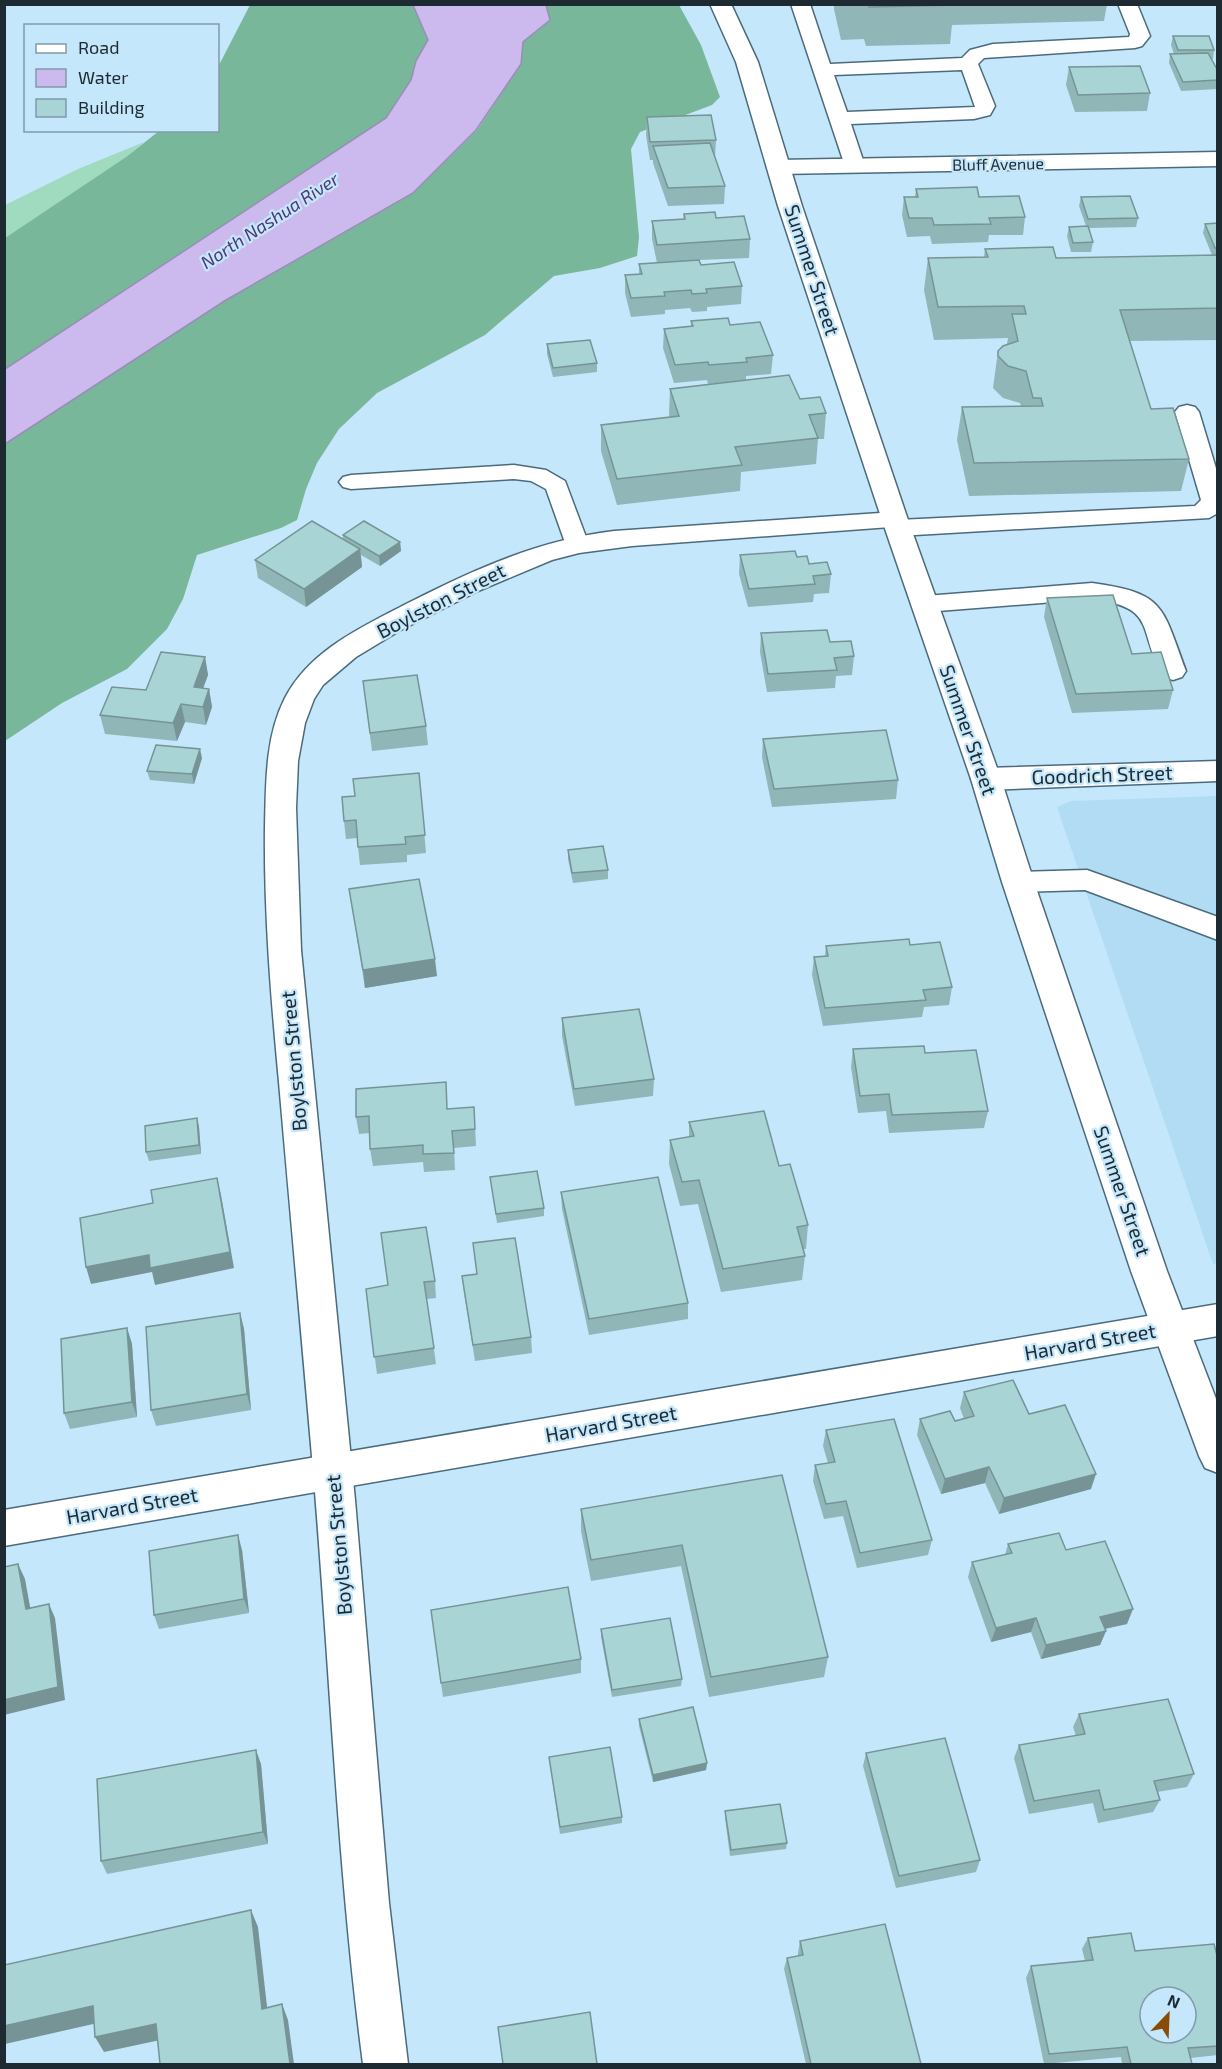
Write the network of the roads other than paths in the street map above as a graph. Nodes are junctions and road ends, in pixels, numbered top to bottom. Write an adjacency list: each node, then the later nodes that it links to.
1 (720, 4): 9 (street, Summer Street)
2 (800, 4): 5 (lane)
3 (1127, 4): 4 (lane)
4 (967, 63): 5 (lane); 6 (lane)
5 (822, 70): 6 (lane)
6 (839, 118): 8 (lane)
7 (1218, 159): 8 (street, Bluff Avenue)
8 (855, 166): 9 (street, Bluff Avenue)
9 (778, 167): 12 (street, Summer Street)
10 (1187, 412): 12 (lane)
11 (351, 482): 13 (lane)
12 (897, 524): 13 (street, Boylston Street); 14 (street, Summer Street)
13 (577, 545): 23 (street, Boylston Street)
14 (925, 604): 15 (lane); 17 (street, Summer Street)
15 (1173, 671)
16 (1218, 771): 17 (street, Goodrich Street)
17 (986, 779): 18 (street, Summer Street)
18 (1018, 882): 19 (lane); 21 (street, Summer Street)
19 (1218, 929)
20 (1218, 1320): 21 (street, Harvard Street)
21 (1169, 1328): 22 (street, Summer Street); 23 (street, Harvard Street)
22 (1218, 1456)
23 (333, 1472): 24 (street, Harvard Street); 25 (street, Boylston Street)
24 (4, 1528)
25 (385, 2064)

